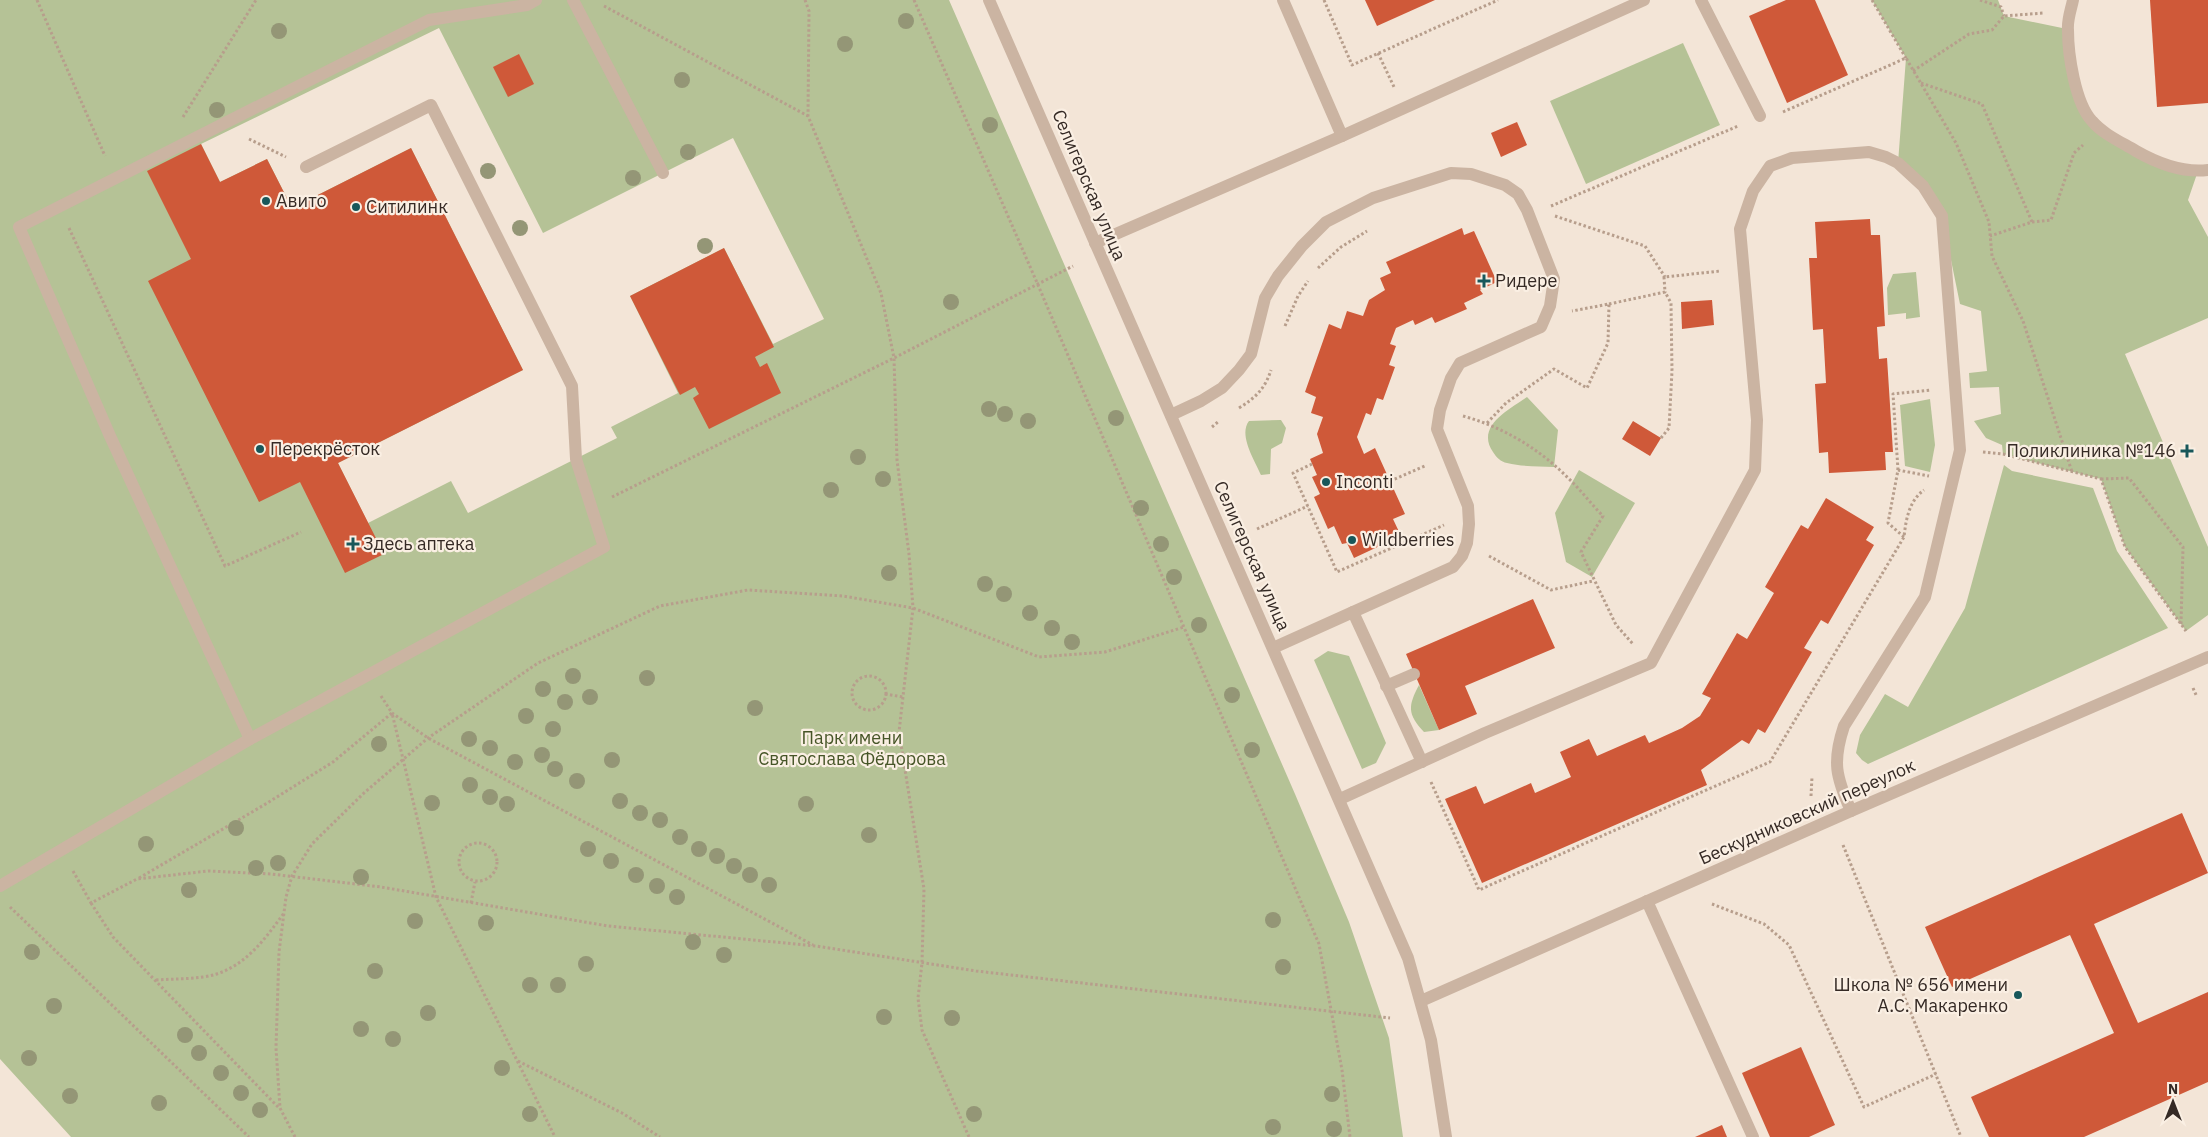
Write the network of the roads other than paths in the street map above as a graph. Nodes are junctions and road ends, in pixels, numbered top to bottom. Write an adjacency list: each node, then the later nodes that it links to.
1 (536, 0): 20 (street)
2 (573, 0): 12 (street)
3 (989, 0): 13 (street, Селигерская улица)
4 (1283, 0): 9 (street)
5 (1644, 0): 9 (street)
6 (1701, 0): 8 (street)
7 (2072, 6): 11 (street)
8 (1760, 116)
9 (1342, 136): 13 (street)
10 (306, 167): 20 (street)
11 (2208, 170)
12 (663, 173)
13 (1095, 243): 14 (street, Селигерская улица)
14 (1171, 414): 15 (street); 16 (street, Селигерская улица)
15 (1353, 612): 16 (street); 19 (street)
16 (1273, 648): 22 (street, Селигерская улица)
17 (2208, 657): 23 (street, Бескудниковский переулок)
18 (1414, 674): 19 (street)
19 (1386, 686): 21 (street)
20 (250, 739): 24 (street)
21 (1422, 762): 22 (street); 23 (street)
22 (1340, 799): 26 (street, Селигерская улица)
23 (1851, 811): 25 (street, Бескудниковский переулок)
24 (0, 886)
25 (1647, 901): 26 (street, Бескудниковский переулок); 28 (street)
26 (1420, 1001): 27 (street, Селигерская улица)
27 (1446, 1137)
28 (1753, 1137)

